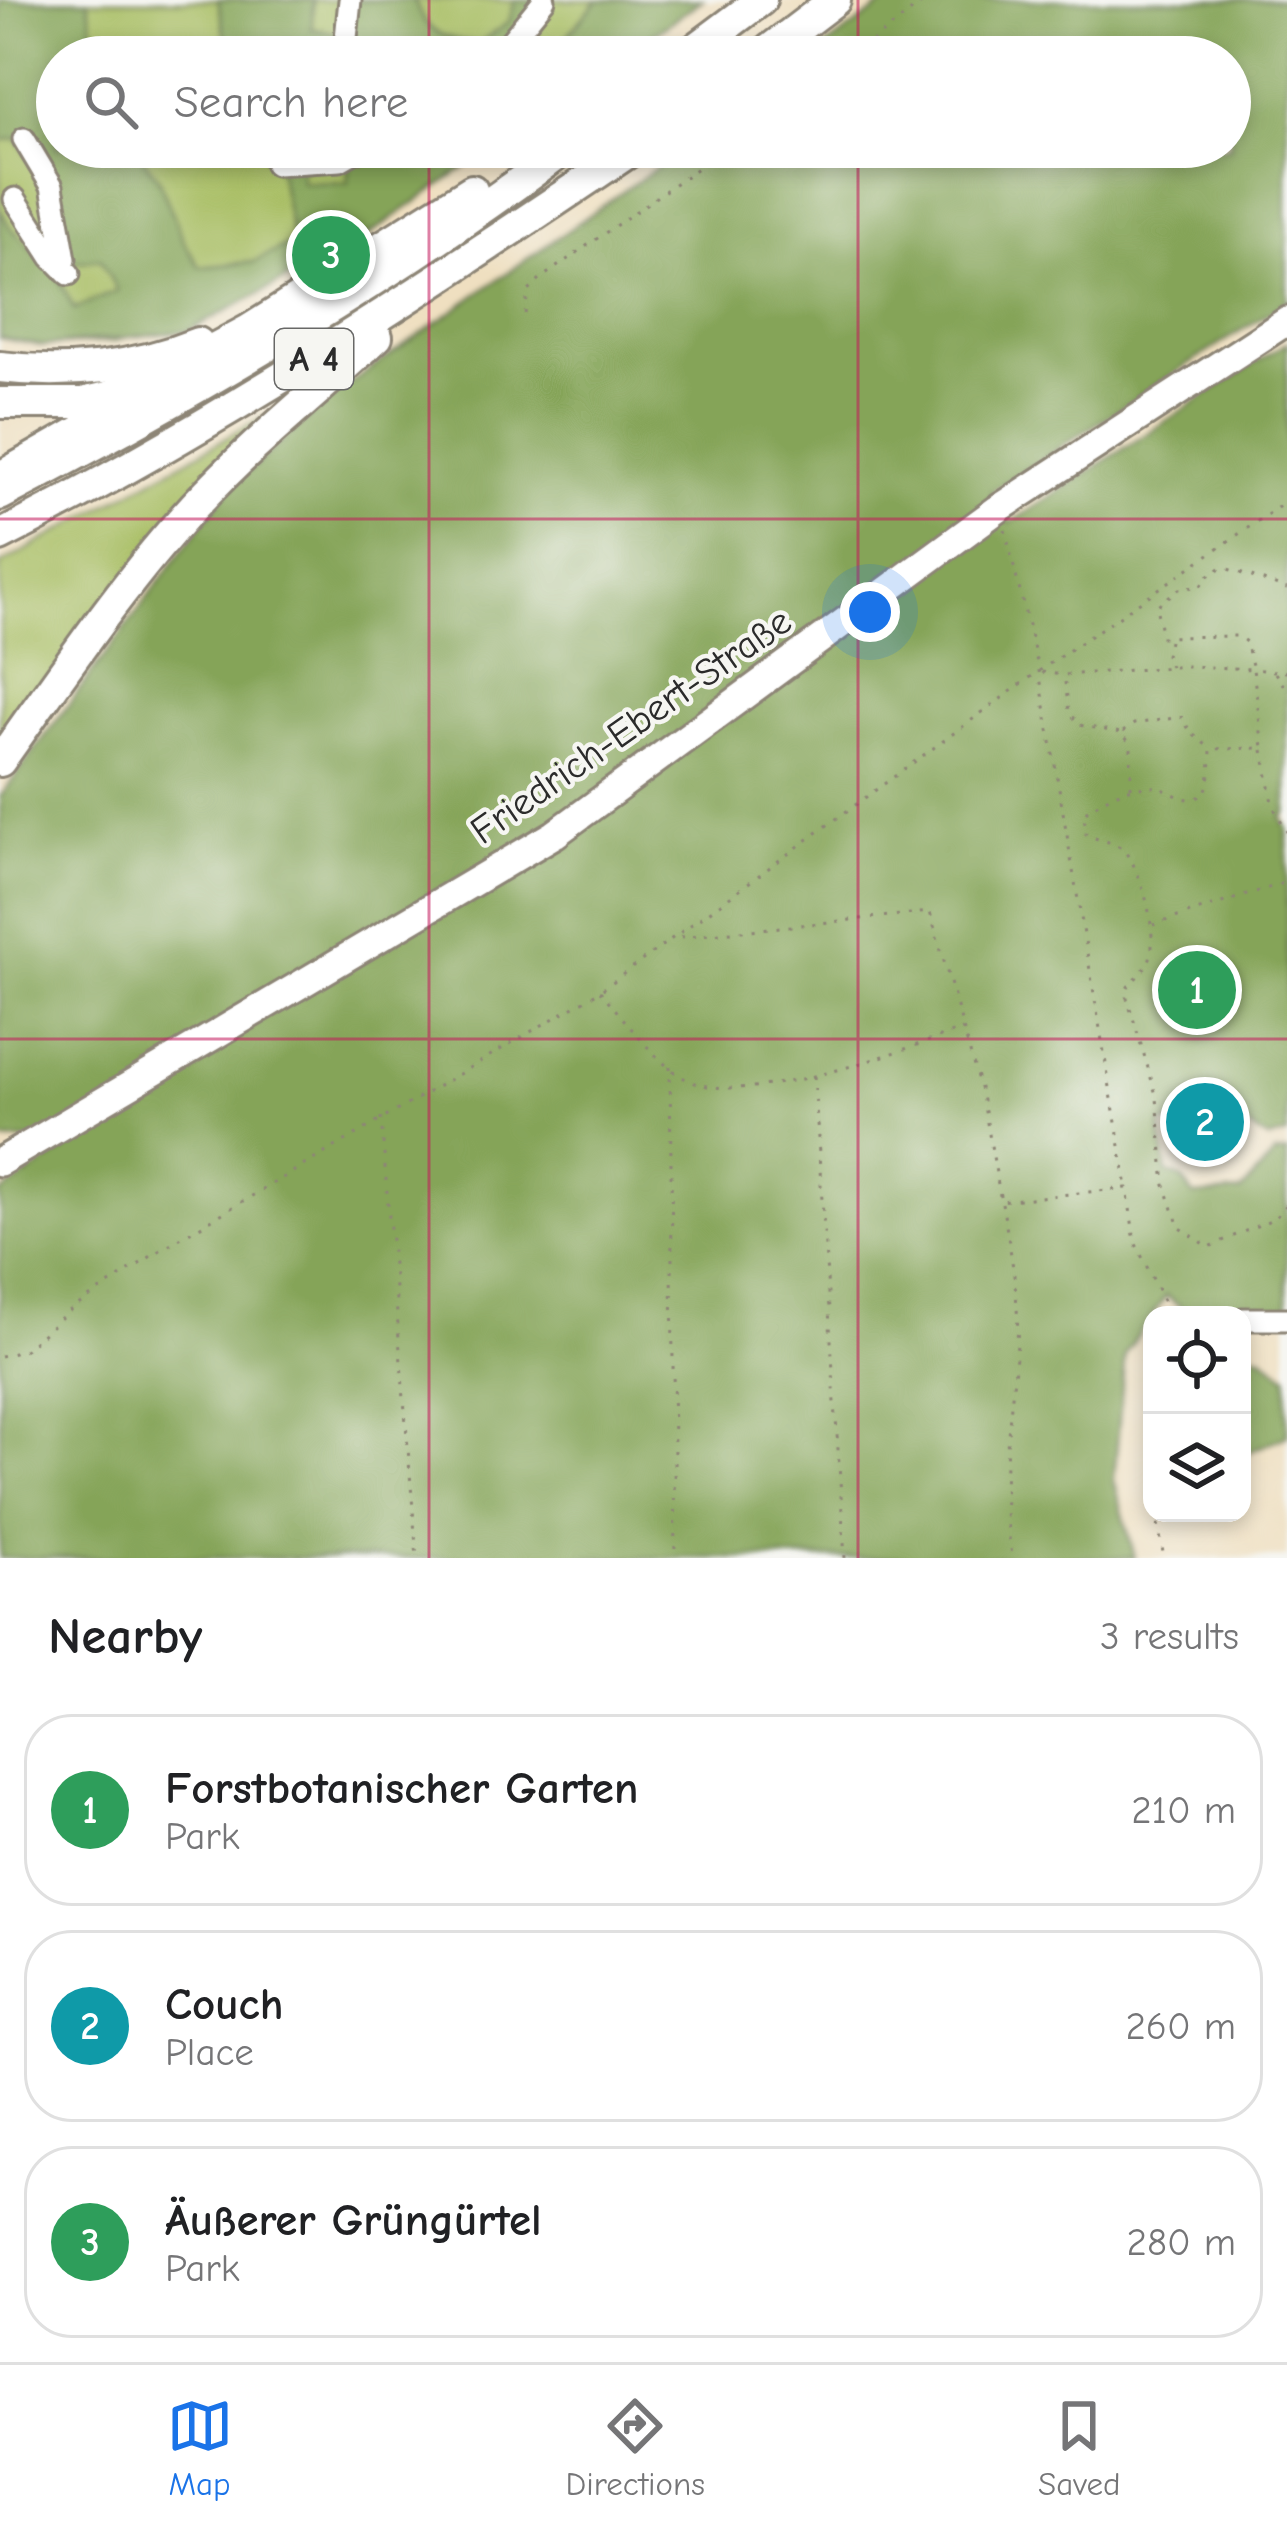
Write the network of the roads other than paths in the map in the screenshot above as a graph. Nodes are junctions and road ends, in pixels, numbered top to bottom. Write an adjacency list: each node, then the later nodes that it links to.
1 (350, 0): 5 (lane)
2 (544, 0): 6 (lane)
3 (761, 0): 7 (highway)
4 (835, 0): 8 (highway)
5 (346, 36)
6 (515, 36)
7 (713, 36)
8 (788, 36)
9 (24, 140): 10 (lane)
10 (36, 160)
11 (41, 168): 15 (lane)
12 (511, 168): 16 (highway)
13 (537, 168): 23 (highway, A 4)
14 (605, 168): 17 (highway, A 4)
15 (15, 199)
16 (339, 276): 19 (highway); 20 (highway)
17 (439, 279): 24 (highway, A 4); 25 (highway)
18 (1287, 321): 26 (main road, Friedrich-Ebert-Straße)
19 (0, 367)
20 (165, 376): 21 (highway); 22 (lane)
21 (0, 403)
22 (0, 472)
23 (0, 495)
24 (0, 536)
25 (0, 761)
26 (3, 1155)
27 (1251, 1318): 28 (lane)
28 (1287, 1318)

